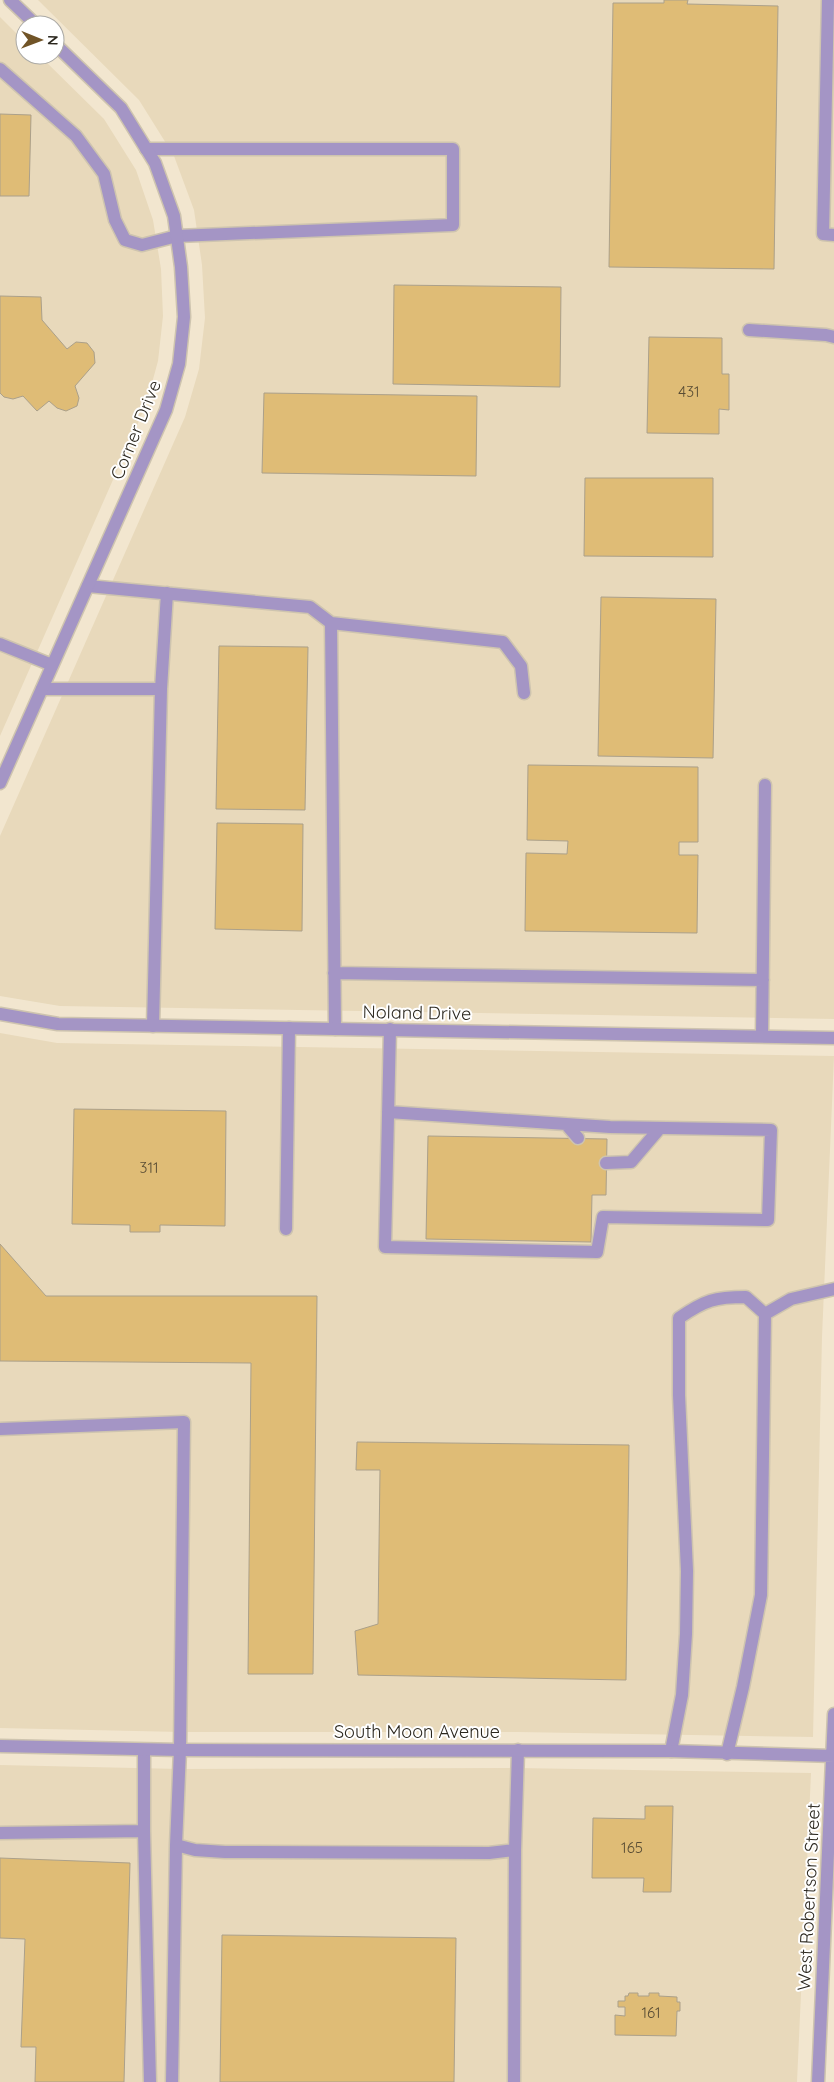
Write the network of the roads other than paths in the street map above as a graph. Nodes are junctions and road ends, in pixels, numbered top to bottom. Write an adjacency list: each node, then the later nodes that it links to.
1 (10, 0): 3 (street)
2 (828, 0): 7 (street)
3 (26, 15)
4 (65, 54): 6 (street, Corner Drive)
5 (0, 69): 8 (street)
6 (146, 149): 8 (street, Corner Drive); 8 (street)
7 (834, 235)
8 (177, 236): 11 (street, Corner Drive)
9 (749, 330): 10 (street)
10 (834, 337)
11 (88, 586): 12 (street); 15 (street, Corner Drive)
12 (167, 593): 13 (street); 17 (street)
13 (331, 623): 18 (street); 21 (street)
14 (0, 644): 15 (street)
15 (52, 665): 16 (street, Corner Drive)
16 (42, 689): 17 (street); 19 (street, Corner Drive)
17 (161, 689): 24 (street)
18 (524, 693)
19 (0, 783)
20 (765, 785): 22 (street)
21 (334, 973): 22 (street); 26 (street)
22 (763, 980): 28 (street)
23 (0, 1014): 24 (street, Noland Drive)
24 (153, 1026): 25 (street, Noland Drive)
25 (289, 1028): 26 (street, Noland Drive); 35 (street)
26 (335, 1029): 27 (street, Noland Drive)
27 (390, 1030): 28 (street, Noland Drive); 30 (street)
28 (762, 1036): 29 (street, Noland Drive)
29 (834, 1038)
30 (388, 1112): 31 (street); 32 (street)
31 (566, 1124): 32 (street); 33 (street)
32 (660, 1128): 34 (street)
33 (578, 1138)
34 (606, 1163)
35 (286, 1229)
36 (834, 1289): 37 (street)
37 (765, 1314): 44 (street); 45 (street)
38 (0, 1428): 42 (street)
39 (834, 1714): 46 (street, West Robertson Street)
40 (0, 1746): 41 (street, South Moon Avenue)
41 (144, 1750): 42 (street, South Moon Avenue); 47 (street)
42 (180, 1750): 43 (street, South Moon Avenue); 49 (street)
43 (518, 1750): 44 (street, South Moon Avenue); 50 (street)
44 (671, 1752): 45 (street, South Moon Avenue)
45 (727, 1754): 46 (street, South Moon Avenue)
46 (833, 1756): 54 (street, West Robertson Street)
47 (144, 1832): 48 (street); 51 (street)
48 (0, 1833)
49 (176, 1845): 50 (street); 52 (street)
50 (515, 1850): 53 (street)
51 (150, 2082)
52 (172, 2082)
53 (514, 2082)
54 (818, 2082)

